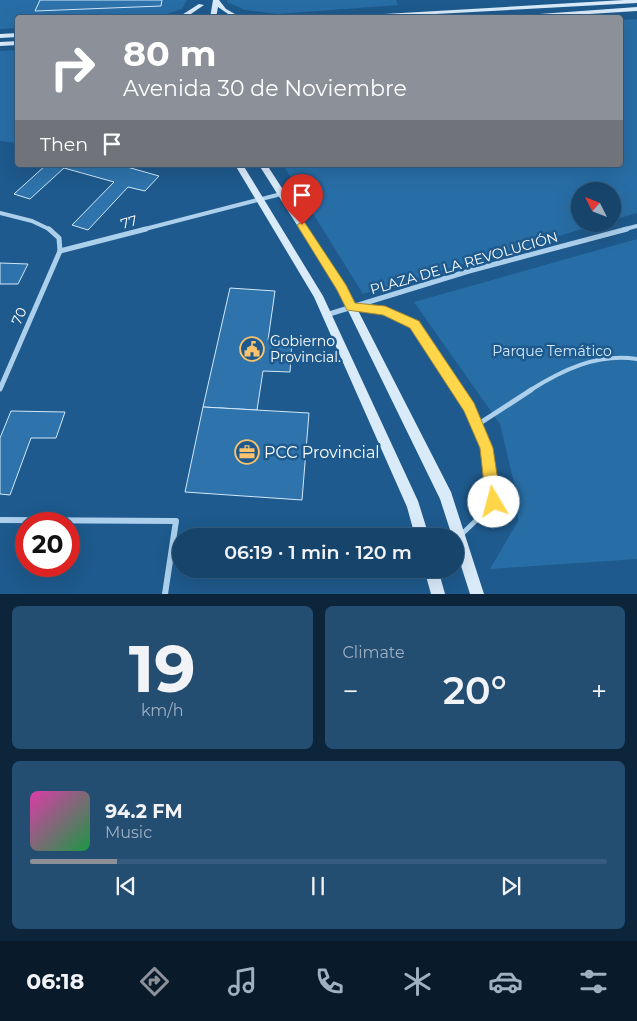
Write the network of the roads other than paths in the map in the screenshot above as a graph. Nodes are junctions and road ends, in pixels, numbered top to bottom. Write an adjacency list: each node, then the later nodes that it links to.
1 (216, 1): 6 (main road); 7 (main road)
2 (637, 1): 8 (main road)
3 (202, 3): 5 (main road)
4 (637, 9): 9 (main road)
5 (184, 15)
6 (214, 15)
7 (233, 15)
8 (374, 15)
9 (538, 15)
10 (15, 35): 11 (main road)
11 (0, 36)
12 (15, 43): 13 (main road)
13 (0, 44)
14 (240, 167): 17 (main road)
15 (264, 167): 16 (main road)
16 (282, 194): 17 (street, 77); 21 (main road)
17 (261, 199): 20 (street, 77); 22 (main road)
18 (0, 213): 20 (street)
19 (637, 226): 21 (street, PLAZA DE LA REVOLUCIÓN)
20 (60, 252): 24 (street, 70)
21 (351, 307): 22 (street, PLAZA DE LA REVOLUCIÓN); 25 (lane); 28 (main road)
22 (326, 315): 27 (main road)
23 (637, 359): 25 (lane)
24 (0, 388)
25 (477, 425): 29 (lane)
26 (0, 520): 32 (street)
27 (420, 528)
28 (455, 528)
29 (464, 532)
30 (464, 556): 34 (main road)
31 (434, 578): 33 (main road)
32 (165, 594)
33 (438, 594)
34 (477, 594)

